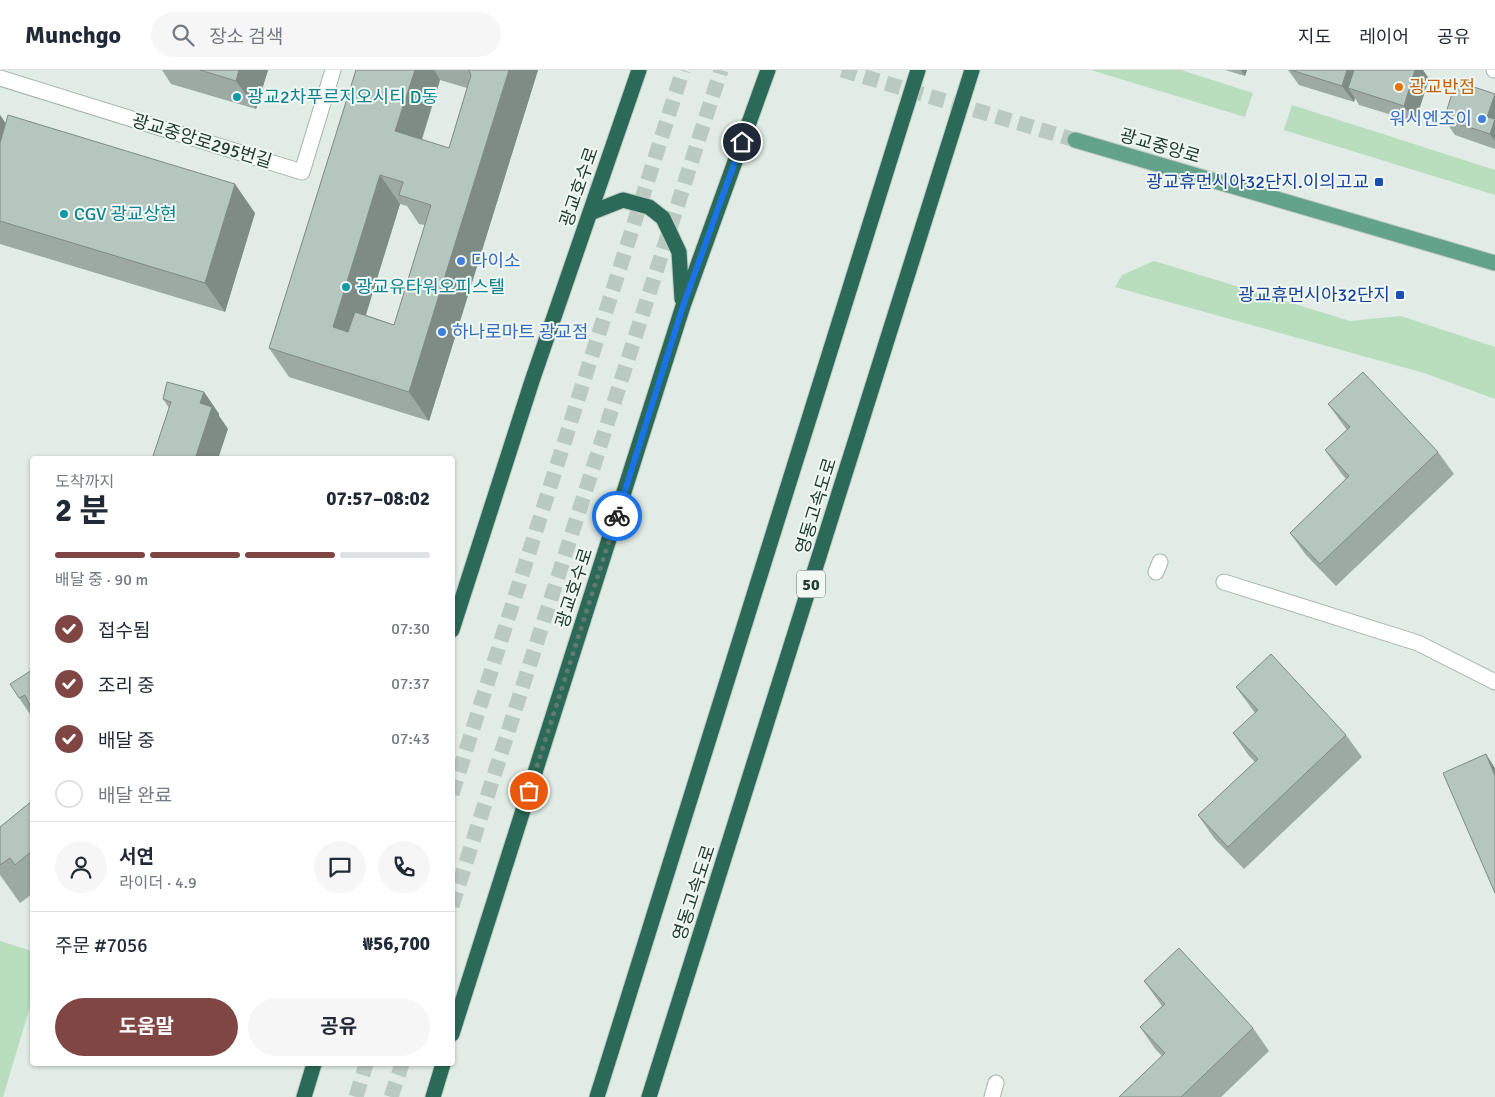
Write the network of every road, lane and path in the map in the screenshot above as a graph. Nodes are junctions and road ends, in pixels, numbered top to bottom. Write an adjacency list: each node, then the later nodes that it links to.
1 (333, 70): 6 (lane, 광교중앙로295번길)
2 (639, 70): 8 (highway, 광교호수로)
3 (768, 70): 10 (highway, 광교호수로)
4 (918, 70): 19 (highway, 영동고속도로)
5 (972, 70): 20 (highway, 영동고속도로 / 50)
6 (0, 78)
7 (1075, 140): 9 (main road, 광교중앙로)
8 (590, 213): 10 (highway); 12 (highway, 광교호수로)
9 (1495, 263)
10 (683, 306): 14 (highway, 광교호수로)
11 (1224, 582): 13 (lane)
12 (455, 621)
13 (1495, 682)
14 (455, 1025)
15 (313, 1066): 17 (highway)
16 (442, 1066): 18 (highway)
17 (304, 1097)
18 (433, 1097)
19 (596, 1097)
20 (649, 1097)

